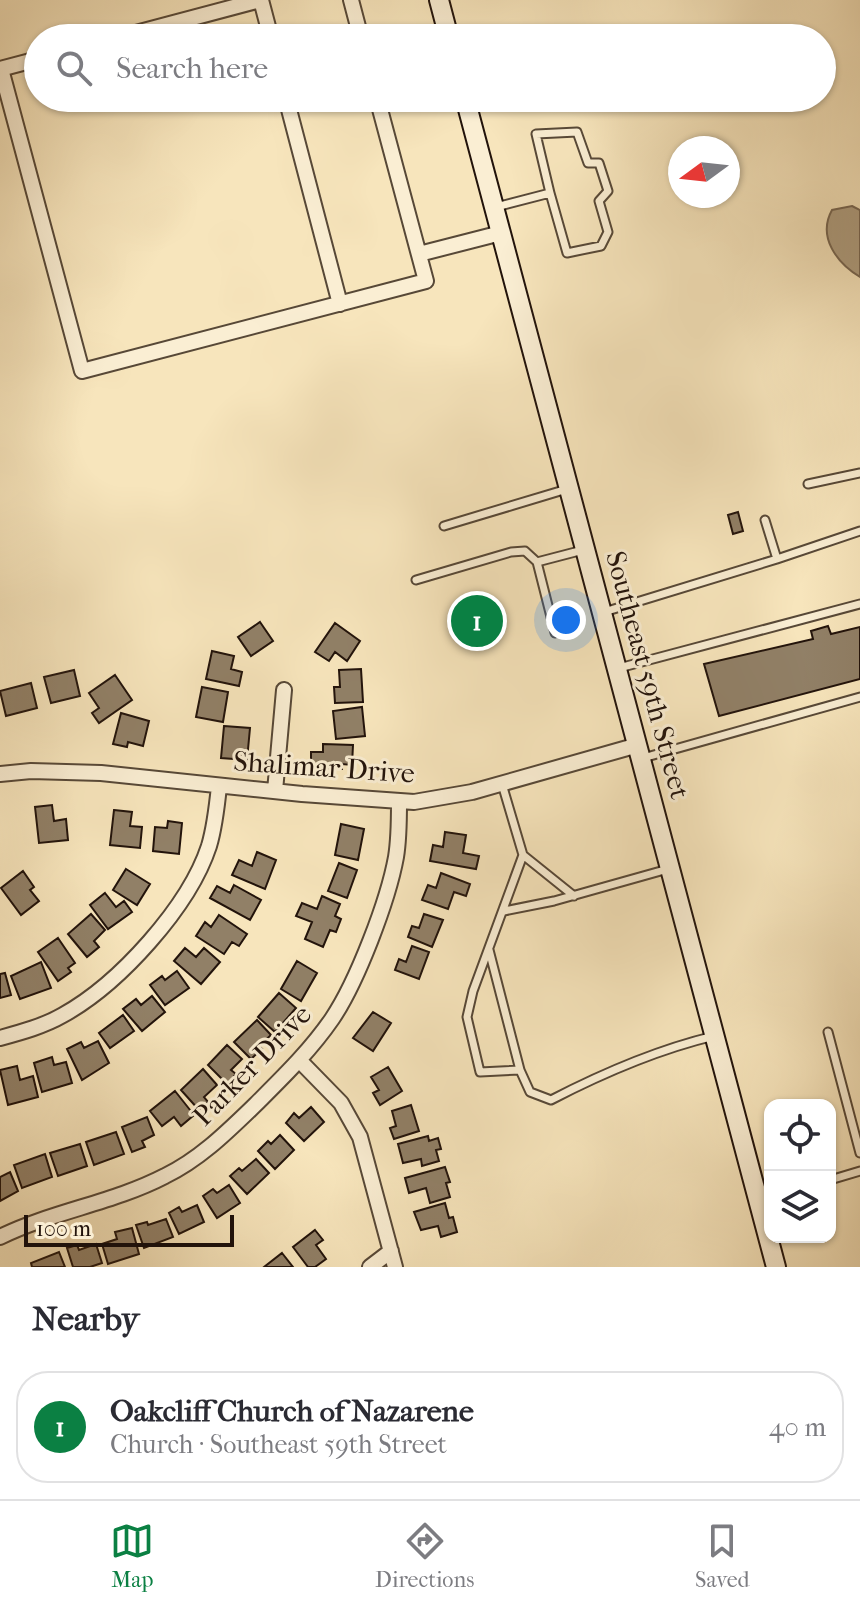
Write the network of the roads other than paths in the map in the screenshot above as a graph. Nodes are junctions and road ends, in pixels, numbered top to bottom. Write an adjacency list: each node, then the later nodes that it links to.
1 (260, 0): 4 (street); 5 (street)
2 (351, 0): 6 (street)
3 (439, 0): 7 (main road)
4 (170, 24)
5 (267, 24)
6 (357, 24)
7 (445, 24)
8 (24, 63): 9 (street)
9 (0, 69): 17 (street)
10 (290, 112): 17 (street)
11 (381, 112): 16 (street)
12 (469, 112): 14 (main road, Southeast 59th Street)
13 (550, 193): 13 (lane); 14 (lane)
14 (494, 208): 15 (main road, Southeast 59th Street)
15 (501, 233): 16 (street); 20 (main road, Southeast 59th Street)
16 (419, 254): 17 (street)
17 (340, 304)
18 (860, 473): 19 (lane)
19 (808, 484)
20 (569, 488): 22 (lane); 24 (main road, Southeast 59th Street)
21 (765, 520): 25 (lane)
22 (444, 526)
23 (860, 531): 25 (lane)
24 (585, 549): 26 (lane); 29 (main road, Southeast 59th Street)
25 (777, 559): 29 (lane)
26 (537, 562): 27 (lane); 30 (lane)
27 (416, 580)
28 (860, 604): 31 (lane)
29 (602, 613): 31 (main road, Southeast 59th Street)
30 (555, 633)
31 (617, 668): 34 (main road, Southeast 59th Street)
32 (284, 690): 38 (street)
33 (860, 697): 34 (lane)
34 (640, 752): 36 (street, Shalimar Drive); 41 (main road, Southeast 59th Street)
35 (0, 774): 37 (street, Shalimar Drive)
36 (502, 784): 39 (street, Shalimar Drive); 40 (lane)
37 (219, 786): 38 (street, Shalimar Drive); 47 (street)
38 (275, 791): 39 (street, Shalimar Drive)
39 (399, 802): 48 (street, Parker Drive)
40 (523, 855): 42 (lane); 43 (lane)
41 (670, 869): 42 (lane); 46 (main road, Southeast 59th Street)
42 (574, 896): 43 (lane)
43 (504, 911): 44 (lane)
44 (489, 950): 49 (lane); 49 (lane)
45 (828, 1032): 50 (lane)
46 (715, 1036): 49 (lane); 53 (main road, Southeast 59th Street)
47 (0, 1038)
48 (299, 1060): 54 (street, Parker Drive); 56 (street)
49 (520, 1070)
50 (860, 1153)
51 (860, 1171): 52 (lane)
52 (836, 1178)
53 (764, 1198)
54 (0, 1237)
55 (772, 1243): 59 (main road, Southeast 59th Street)
56 (391, 1251): 57 (street); 58 (street)
57 (370, 1267)
58 (395, 1267)
59 (776, 1267)

